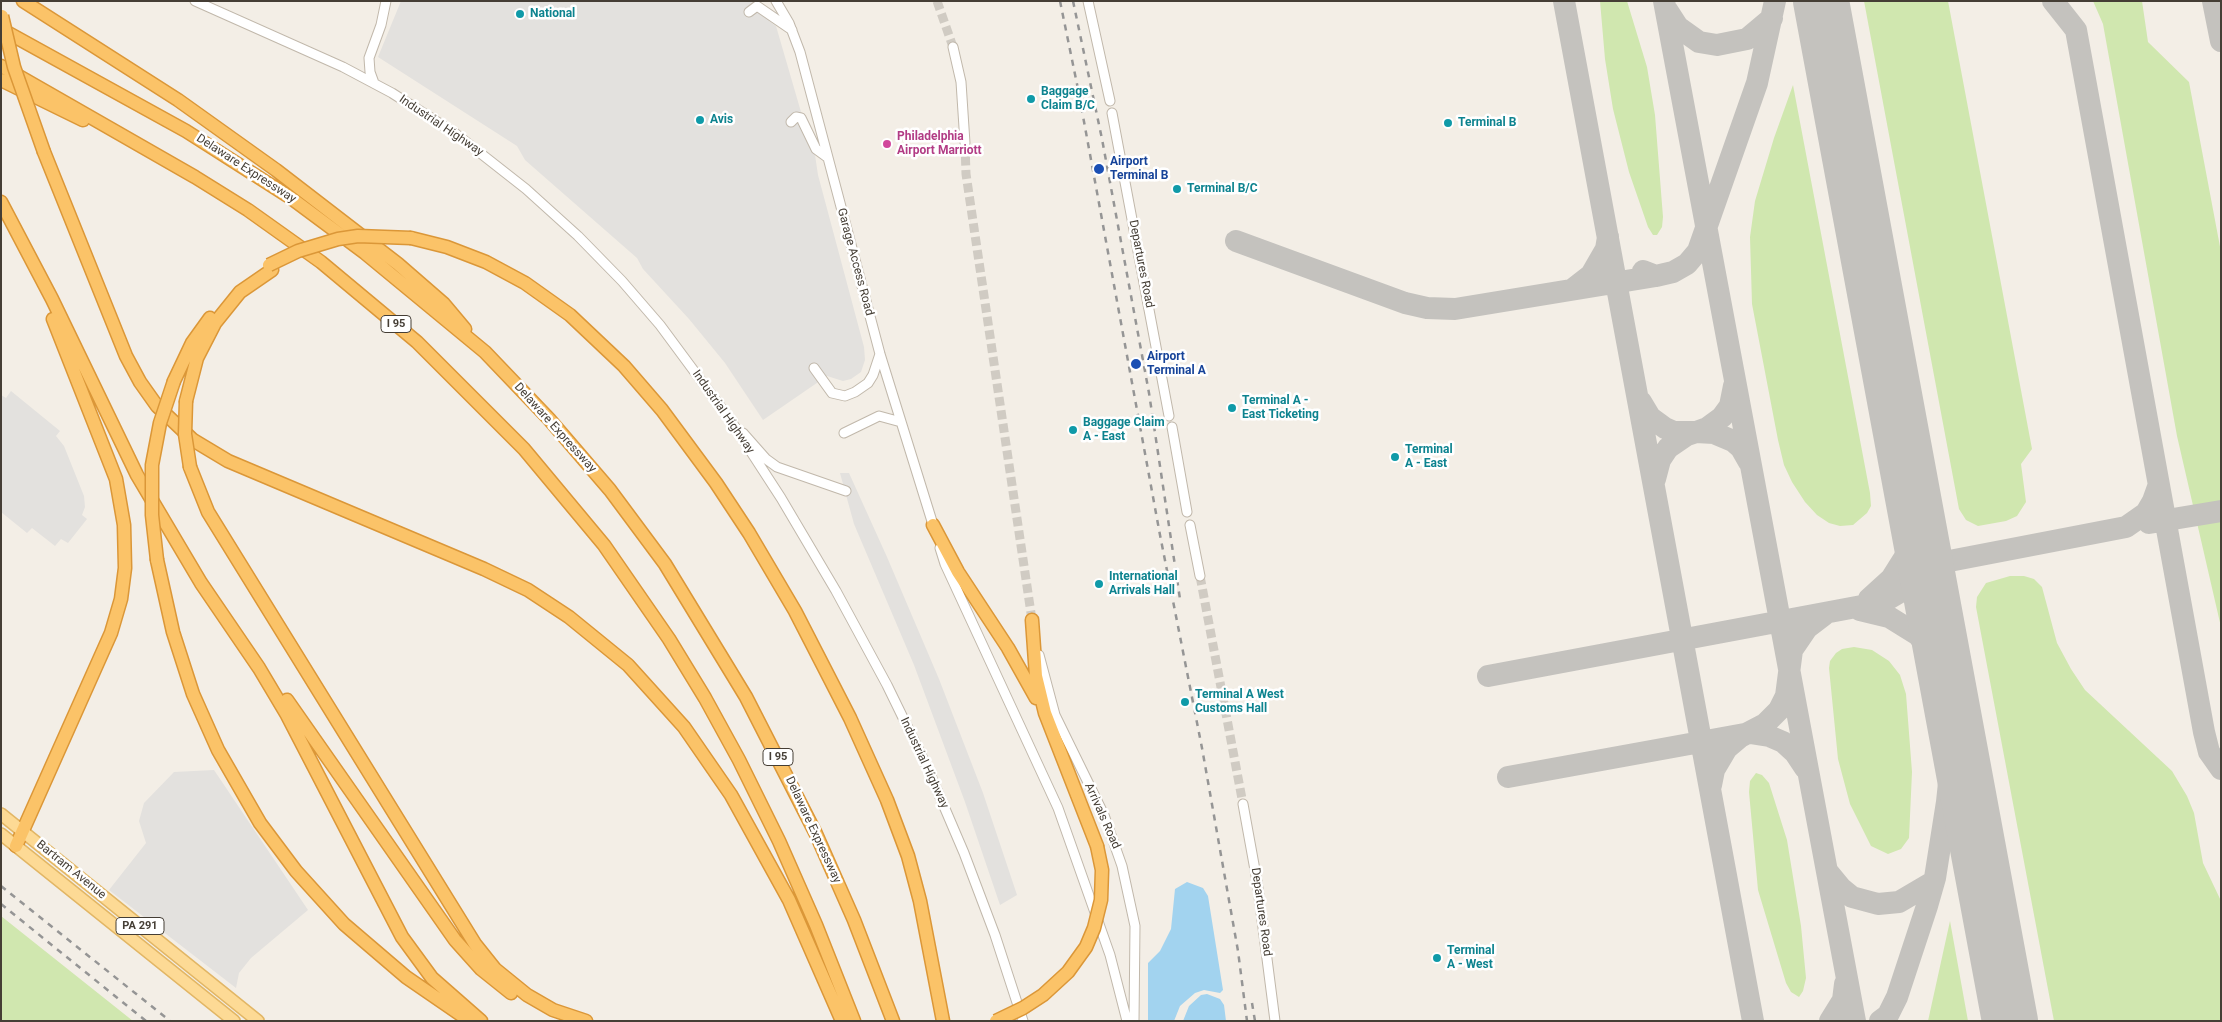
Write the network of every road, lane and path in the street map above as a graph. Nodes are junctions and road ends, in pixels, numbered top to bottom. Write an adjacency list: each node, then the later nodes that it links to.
1 (23, 1): 23 (highway)
2 (195, 1): 13 (street, Industrial Highway)
3 (386, 1): 13 (street)
4 (776, 1): 9 (street, Garage Access Road)
5 (1088, 1): 14 (street)
6 (1, 10): 50 (highway, bridge)
7 (749, 12): 9 (street)
8 (1, 29): 23 (highway, Delaware Expressway / I 95)
9 (792, 31): 19 (street, Garage Access Road)
10 (953, 46): 17 (street)
11 (1, 66): 18 (highway, I 95)
12 (1, 80): 18 (highway)
13 (374, 83): 27 (street, Industrial Highway)
14 (1110, 101)
15 (1112, 113): 26 (street, Departures Road)
16 (791, 122): 19 (street)
17 (965, 143)
18 (149, 150): 51 (highway, I 95)
19 (827, 157): 24 (street, Garage Access Road)
20 (1, 202): 21 (highway)
21 (14, 225): 35 (highway); 41 (highway)
22 (271, 267): 46 (highway, bridge); 49 (highway, bridge); 53 (highway, bridge)
23 (485, 352): 52 (highway, Delaware Expressway / I 95)
24 (880, 354): 25 (street); 28 (street, Garage Access Road)
25 (814, 368)
26 (1169, 416)
27 (730, 421): 31 (street); 55 (street, Industrial Highway)
28 (901, 422): 30 (street); 33 (street, Garage Access Road)
29 (1172, 427): 32 (street)
30 (844, 433)
31 (846, 491)
32 (1187, 512)
33 (933, 525): 38 (highway); 56 (street, Garage Access Road)
34 (1190, 525): 36 (street)
35 (179, 547): 47 (highway); 48 (highway)
36 (1200, 576)
37 (1032, 620): 38 (highway); 57 (street, Arrivals Road)
38 (1048, 723): 54 (highway, bridge)
39 (1243, 804): 58 (street, Departures Road)
40 (1, 814): 41 (main road, Bartram Avenue / PA 291)
41 (23, 831): 43 (highway); 45 (main road, Bartram Avenue / PA 291)
42 (1, 834): 43 (main road, Bartram Avenue / PA 291)
43 (16, 846): 44 (main road, Bartram Avenue / PA 291)
44 (234, 1021)
45 (258, 1021)
46 (470, 1021)
47 (481, 1021)
48 (567, 1021)
49 (586, 1021)
50 (842, 1021)
51 (854, 1021)
52 (893, 1021)
53 (943, 1021)
54 (996, 1021)
55 (1023, 1021)
56 (1127, 1021)
57 (1134, 1021)
58 (1275, 1021)

